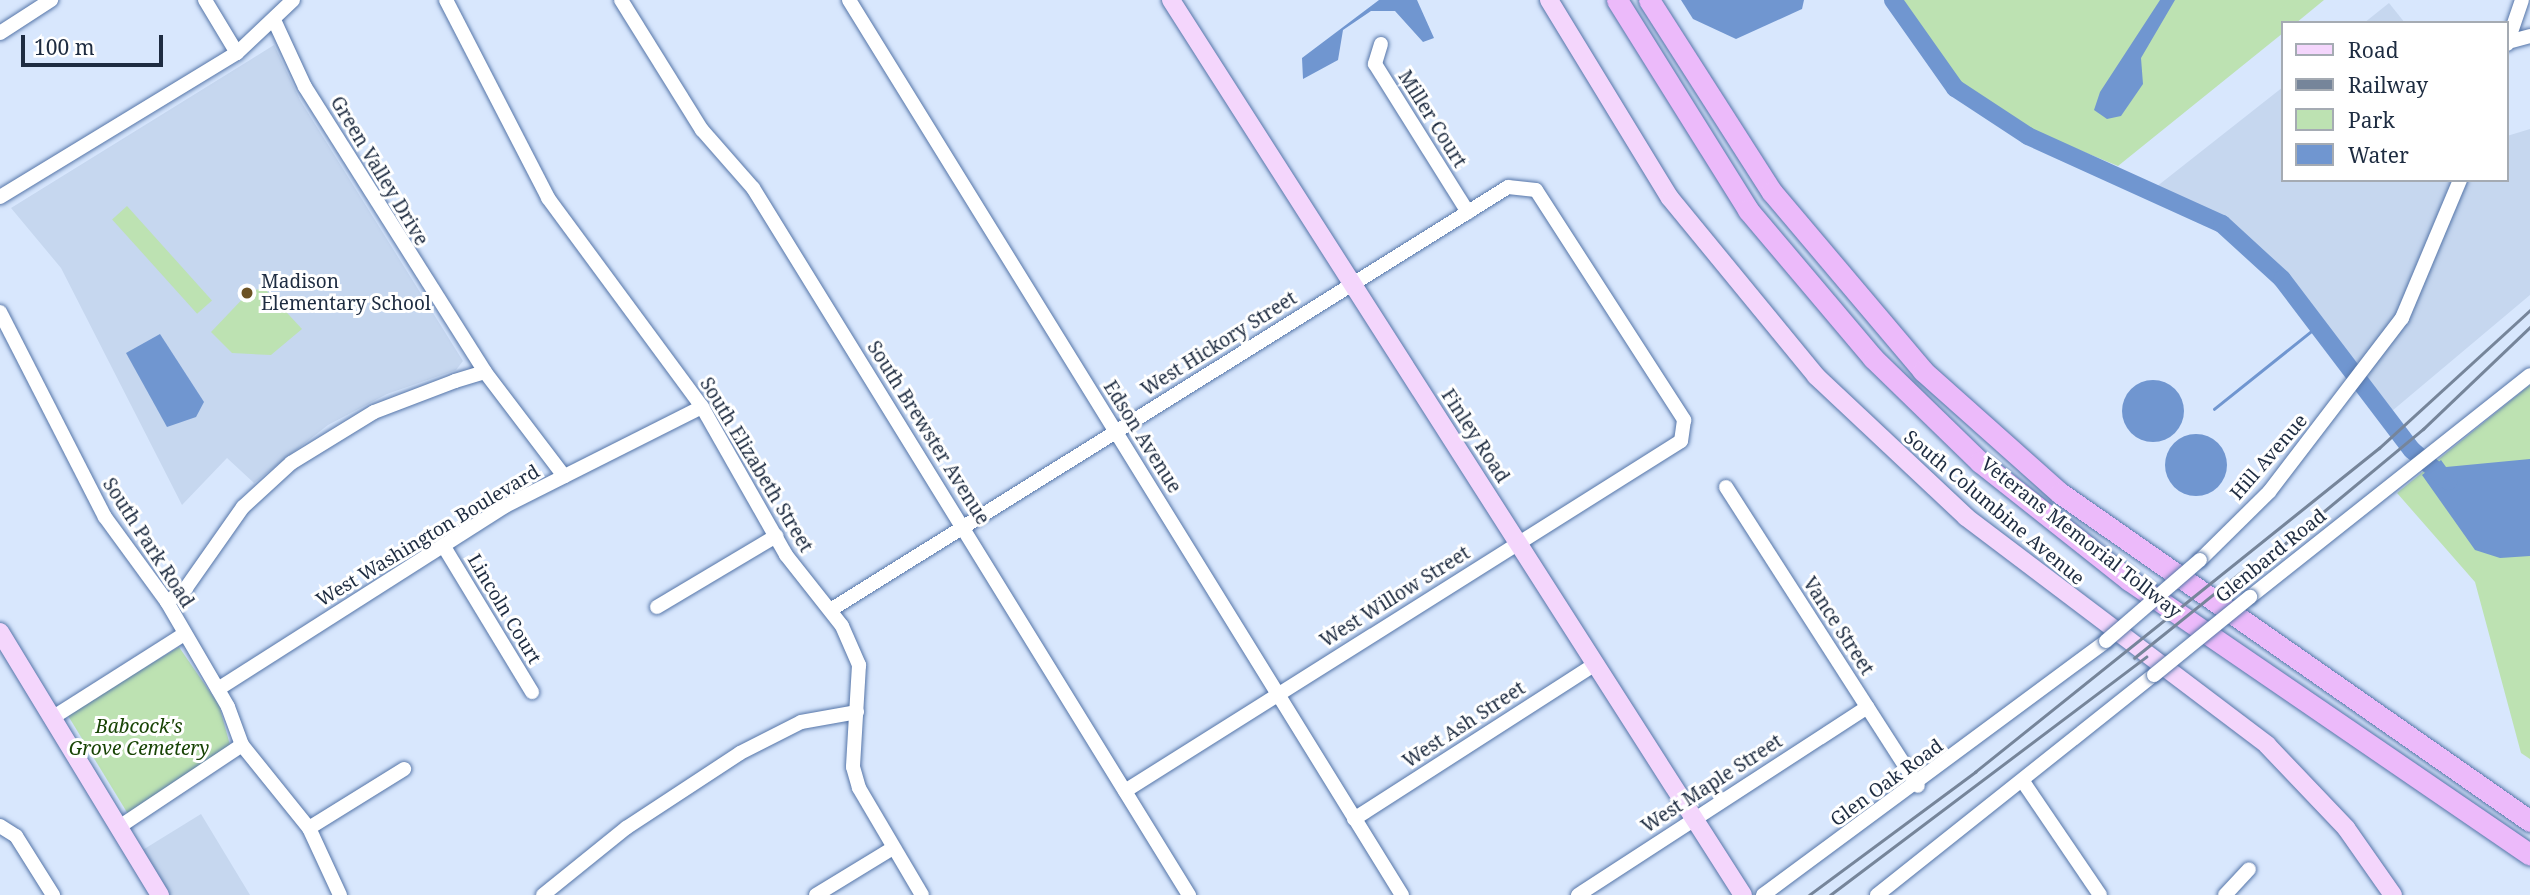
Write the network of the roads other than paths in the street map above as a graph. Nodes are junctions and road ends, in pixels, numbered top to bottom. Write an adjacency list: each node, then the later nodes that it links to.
1 (51, 0): 13 (street)
2 (205, 0): 18 (street)
3 (293, 0): 12 (street)
4 (446, 0): 26 (street, South Elizabeth Street)
5 (621, 0): 31 (street, South Brewster Avenue)
6 (849, 0): 27 (street, Edson Avenue)
7 (1171, 0): 22 (main road, Finley Road)
8 (1549, 0): 76 (main road, South Columbine Avenue)
9 (1617, 0): 60 (highway, Veterans Memorial Tollway)
10 (1650, 0): 55 (highway, Veterans Memorial Tollway)
11 (2522, 0): 15 (street)
12 (274, 19): 18 (street); 24 (street, Green Valley Drive)
13 (0, 33)
14 (2530, 36): 16 (street)
15 (2509, 40)
16 (2509, 43)
17 (1381, 44): 21 (street, Miller Court)
18 (237, 53): 20 (street)
19 (2459, 182): 44 (street, Hill Avenue, bridge)
20 (0, 197)
21 (1468, 212): 22 (street, West Hickory Street); 28 (street, West Hickory Street)
22 (1352, 284): 27 (street, West Hickory Street); 33 (main road, Finley Road)
23 (0, 312): 35 (street, South Park Road)
24 (485, 372): 29 (street, Green Valley Drive); 35 (street)
25 (2530, 375): 50 (street, Glenbard Road, bridge)
26 (702, 407): 29 (street, West Washington Boulevard); 32 (street, South Elizabeth Street)
27 (1115, 431): 31 (street, West Hickory Street); 43 (street, Edson Avenue)
28 (1684, 436): 33 (street, West Willow Street)
29 (564, 476): 34 (street, West Washington Boulevard)
30 (1726, 487): 45 (street, Vance Street)
31 (963, 527): 37 (street, West Hickory Street); 52 (street, South Brewster Avenue)
32 (776, 537): 36 (street); 37 (street, South Elizabeth Street)
33 (1518, 541): 40 (main road, Finley Road); 43 (street, West Willow Street)
34 (443, 545): 41 (street, West Washington Boulevard); 42 (street, Lincoln Court)
35 (167, 603): 39 (street, South Park Road)
36 (657, 607)
37 (832, 609): 46 (street, South Elizabeth Street)
38 (0, 632): 47 (main road)
39 (183, 635): 41 (street, South Park Road); 47 (street)
40 (1595, 664): 53 (street, West Ash Street); 54 (main road, Finley Road)
41 (218, 689): 48 (street, South Park Road)
42 (533, 692)
43 (1277, 695): 52 (street, West Willow Street); 53 (street, Edson Avenue)
44 (2032, 699): 51 (street, Glen Oak Road)
45 (1867, 706): 51 (street, Vance Street); 54 (street, West Maple Street)
46 (857, 712): 59 (street, South Elizabeth Street); 65 (street)
47 (52, 718): 57 (main road)
48 (242, 745): 57 (street); 58 (street, South Park Road)
49 (404, 769): 58 (street)
50 (2024, 783): 73 (street, Glenbard Road); 74 (street)
51 (1918, 786): 72 (street, Glen Oak Road)
52 (1125, 791): 68 (street, South Brewster Avenue)
53 (1354, 819): 69 (street, Edson Avenue)
54 (1693, 819): 70 (street, West Maple Street); 71 (main road, Finley Road)
55 (2530, 821)
56 (0, 826): 62 (street)
57 (118, 827): 63 (main road)
58 (309, 828): 64 (street, South Park Road)
59 (892, 848): 66 (street); 67 (street, South Elizabeth Street)
60 (2530, 855)
61 (2249, 869): 75 (street)
62 (53, 895)
63 (160, 895)
64 (340, 895)
65 (542, 895)
66 (816, 895)
67 (922, 895)
68 (1189, 895)
69 (1402, 895)
70 (1578, 895)
71 (1743, 895)
72 (1763, 895)
73 (1877, 895)
74 (2100, 895)
75 (2225, 895)
76 (2393, 895)

